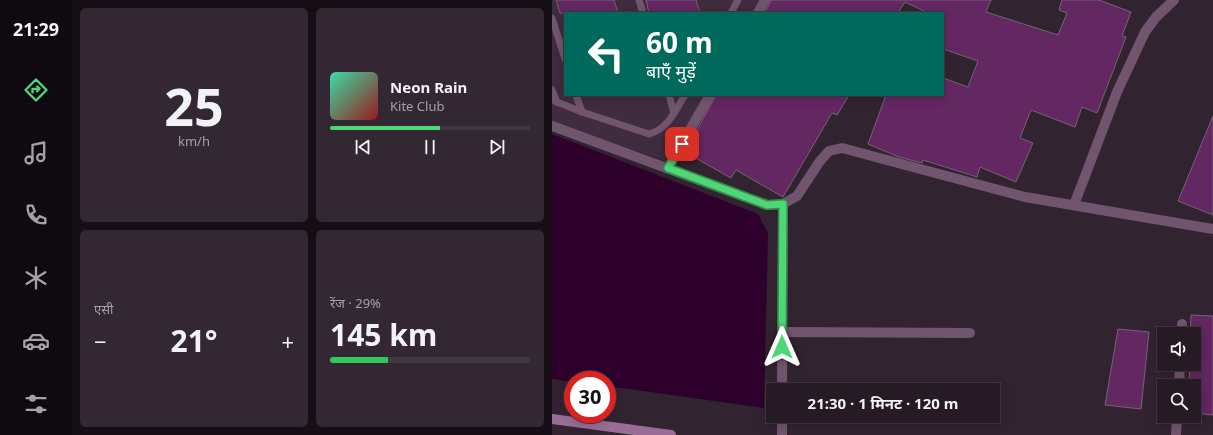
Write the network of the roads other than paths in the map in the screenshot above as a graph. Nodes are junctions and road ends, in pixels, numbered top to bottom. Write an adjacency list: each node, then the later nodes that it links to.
1 (639, 0): 5 (lane)
2 (738, 0): 6 (lane)
3 (765, 0): 7 (street)
4 (1174, 0): 22 (street)
5 (643, 12)
6 (732, 12)
7 (759, 12)
8 (552, 18): 9 (lane)
9 (554, 33): 10 (lane)
10 (564, 57)
11 (552, 90): 16 (lane)
12 (576, 96): 17 (lane)
13 (669, 96): 18 (lane)
14 (684, 96): 18 (lane)
15 (709, 96): 20 (street)
16 (555, 101): 17 (lane)
17 (582, 112): 18 (lane)
18 (674, 112)
19 (552, 126): 20 (street)
20 (668, 168): 21 (street)
21 (783, 204): 22 (street); 24 (street)
22 (1074, 205): 23 (street)
23 (1213, 229)
24 (782, 332): 25 (street); 26 (street)
25 (970, 333)
26 (782, 383)
27 (552, 419): 30 (street)
28 (782, 423): 31 (street)
29 (1177, 423): 32 (street)
30 (671, 435)
31 (782, 435)
32 (1176, 435)

